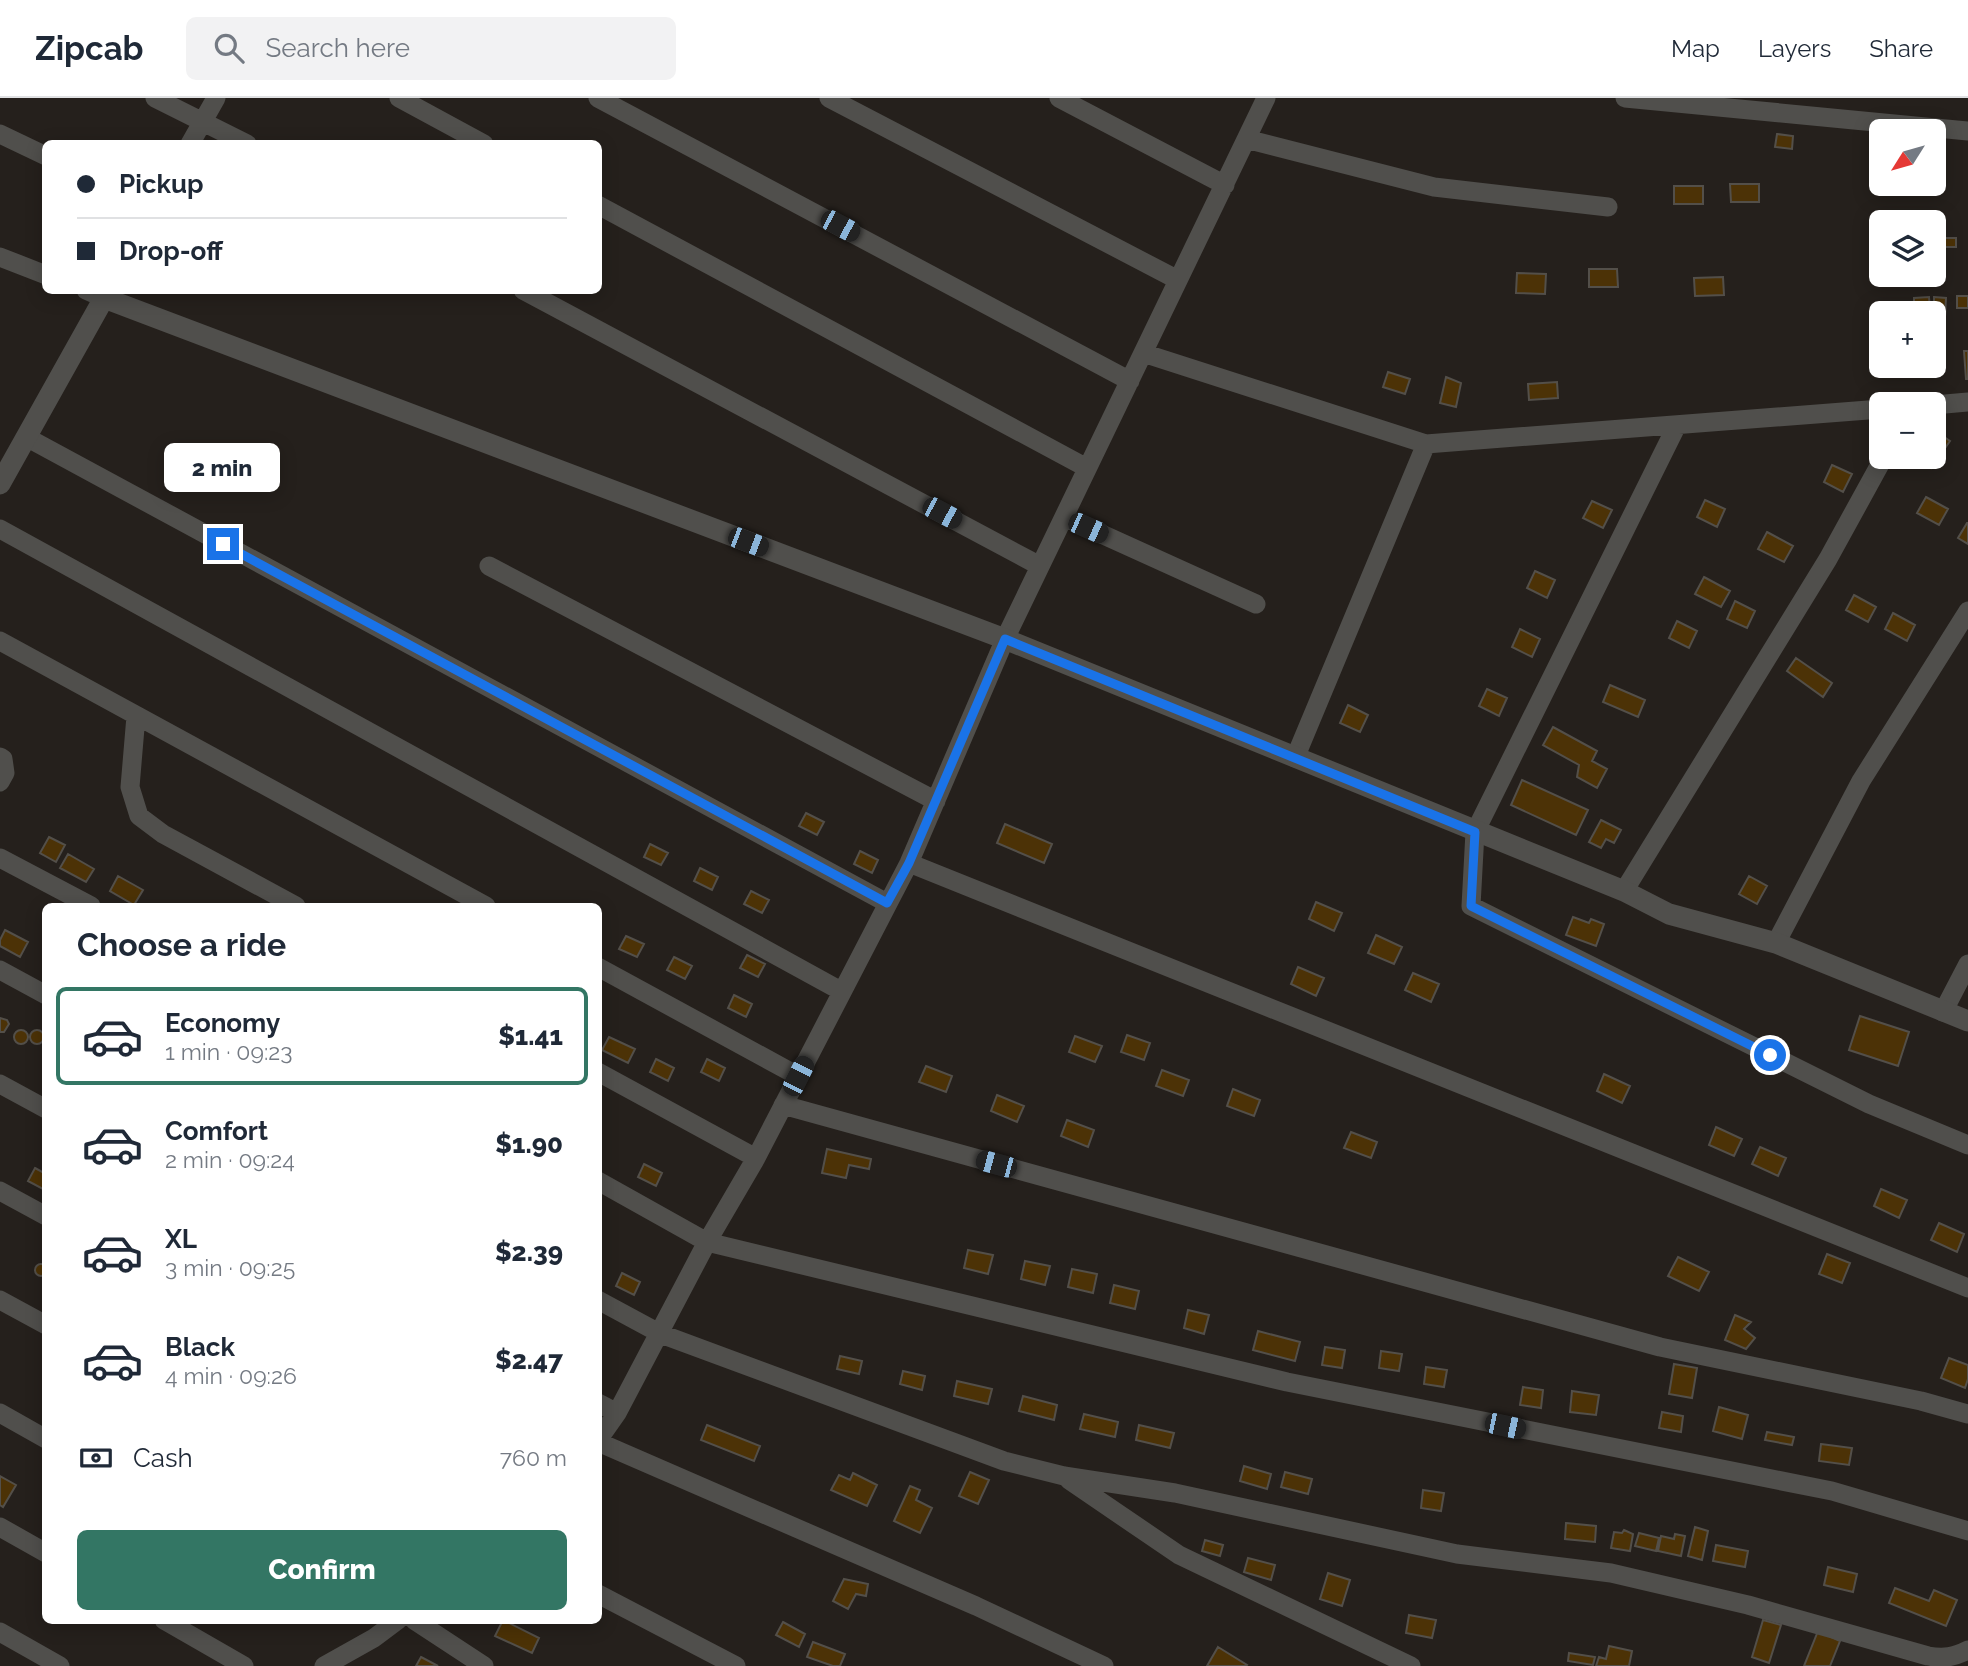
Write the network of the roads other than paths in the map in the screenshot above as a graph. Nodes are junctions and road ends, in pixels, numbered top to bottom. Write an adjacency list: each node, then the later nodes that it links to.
1 (155, 98): 9 (street)
2 (216, 98): 9 (street)
3 (399, 98): 15 (street)
4 (598, 98): 27 (street)
5 (829, 98): 22 (street)
6 (1059, 98): 17 (street)
7 (1266, 98): 12 (street)
8 (1625, 98): 10 (street)
9 (203, 120): 13 (street); 14 (street)
10 (1968, 131)
11 (0, 134): 16 (street)
12 (1246, 139): 17 (street); 19 (street)
13 (192, 140)
14 (240, 140)
15 (477, 140)
16 (42, 154)
17 (1224, 184): 22 (street)
18 (602, 207): 34 (street)
19 (1608, 207)
20 (0, 257): 21 (street)
21 (42, 273)
22 (1178, 281): 26 (street)
23 (99, 294): 32 (street)
24 (103, 294): 43 (street)
25 (530, 294): 40 (street)
26 (1143, 353): 27 (street); 33 (street)
27 (1130, 380): 34 (street)
28 (1968, 402): 29 (street)
29 (1946, 404)
30 (1869, 410): 31 (street)
31 (1677, 425): 33 (street); 50 (street)
32 (26, 438): 36 (street); 57 (street)
33 (1426, 444): 47 (street)
34 (1087, 468): 37 (street)
35 (1877, 469): 53 (street)
36 (0, 484)
37 (1064, 517): 40 (street); 41 (street)
38 (0, 529): 62 (street)
39 (489, 566): 49 (street)
40 (1040, 566): 43 (street)
41 (1256, 604)
42 (1968, 611): 58 (street)
43 (1005, 639): 47 (street); 49 (street)
44 (0, 642): 45 (street)
45 (136, 716): 55 (street); 56 (street)
46 (0, 757): 48 (street)
47 (1295, 758): 50 (street)
48 (0, 782)
49 (936, 801): 52 (street)
50 (1475, 832): 53 (street); 71 (street)
51 (0, 858): 54 (street)
52 (909, 863): 57 (street); 77 (street)
53 (1624, 891): 58 (street)
54 (85, 903)
55 (290, 903)
56 (480, 903)
57 (887, 903): 62 (street)
58 (1776, 943): 64 (street)
59 (1968, 964): 64 (street)
60 (602, 969): 67 (street)
61 (0, 970): 63 (street)
62 (841, 990): 67 (street)
63 (42, 993)
64 (1943, 1012): 65 (street)
65 (1968, 1021)
66 (602, 1074): 72 (street)
67 (798, 1076): 69 (street)
68 (0, 1084): 70 (street)
69 (783, 1105): 72 (street); 85 (street)
70 (42, 1107)
71 (1968, 1145)
72 (756, 1158): 76 (street)
73 (602, 1183): 76 (street)
74 (0, 1191): 75 (street)
75 (42, 1214)
76 (708, 1242): 81 (street); 91 (street)
77 (1968, 1288)
78 (0, 1300): 80 (street)
79 (602, 1302): 81 (street)
80 (42, 1323)
81 (660, 1334): 84 (street); 89 (street)
82 (602, 1404): 84 (street)
83 (0, 1413): 87 (street)
84 (618, 1413): 86 (street)
85 (1968, 1414)
86 (602, 1435)
87 (42, 1437)
88 (602, 1443): 104 (street)
89 (1064, 1476): 98 (street); 105 (street)
90 (0, 1527): 92 (street)
91 (1968, 1531)
92 (42, 1551)
93 (602, 1596): 103 (street)
94 (171, 1624): 100 (street)
95 (384, 1624): 101 (street)
96 (420, 1624): 102 (street)
97 (0, 1632): 99 (street)
98 (1968, 1650)
99 (60, 1666)
100 (244, 1666)
101 (324, 1666)
102 (484, 1666)
103 (736, 1666)
104 (1104, 1666)
105 (1411, 1666)

